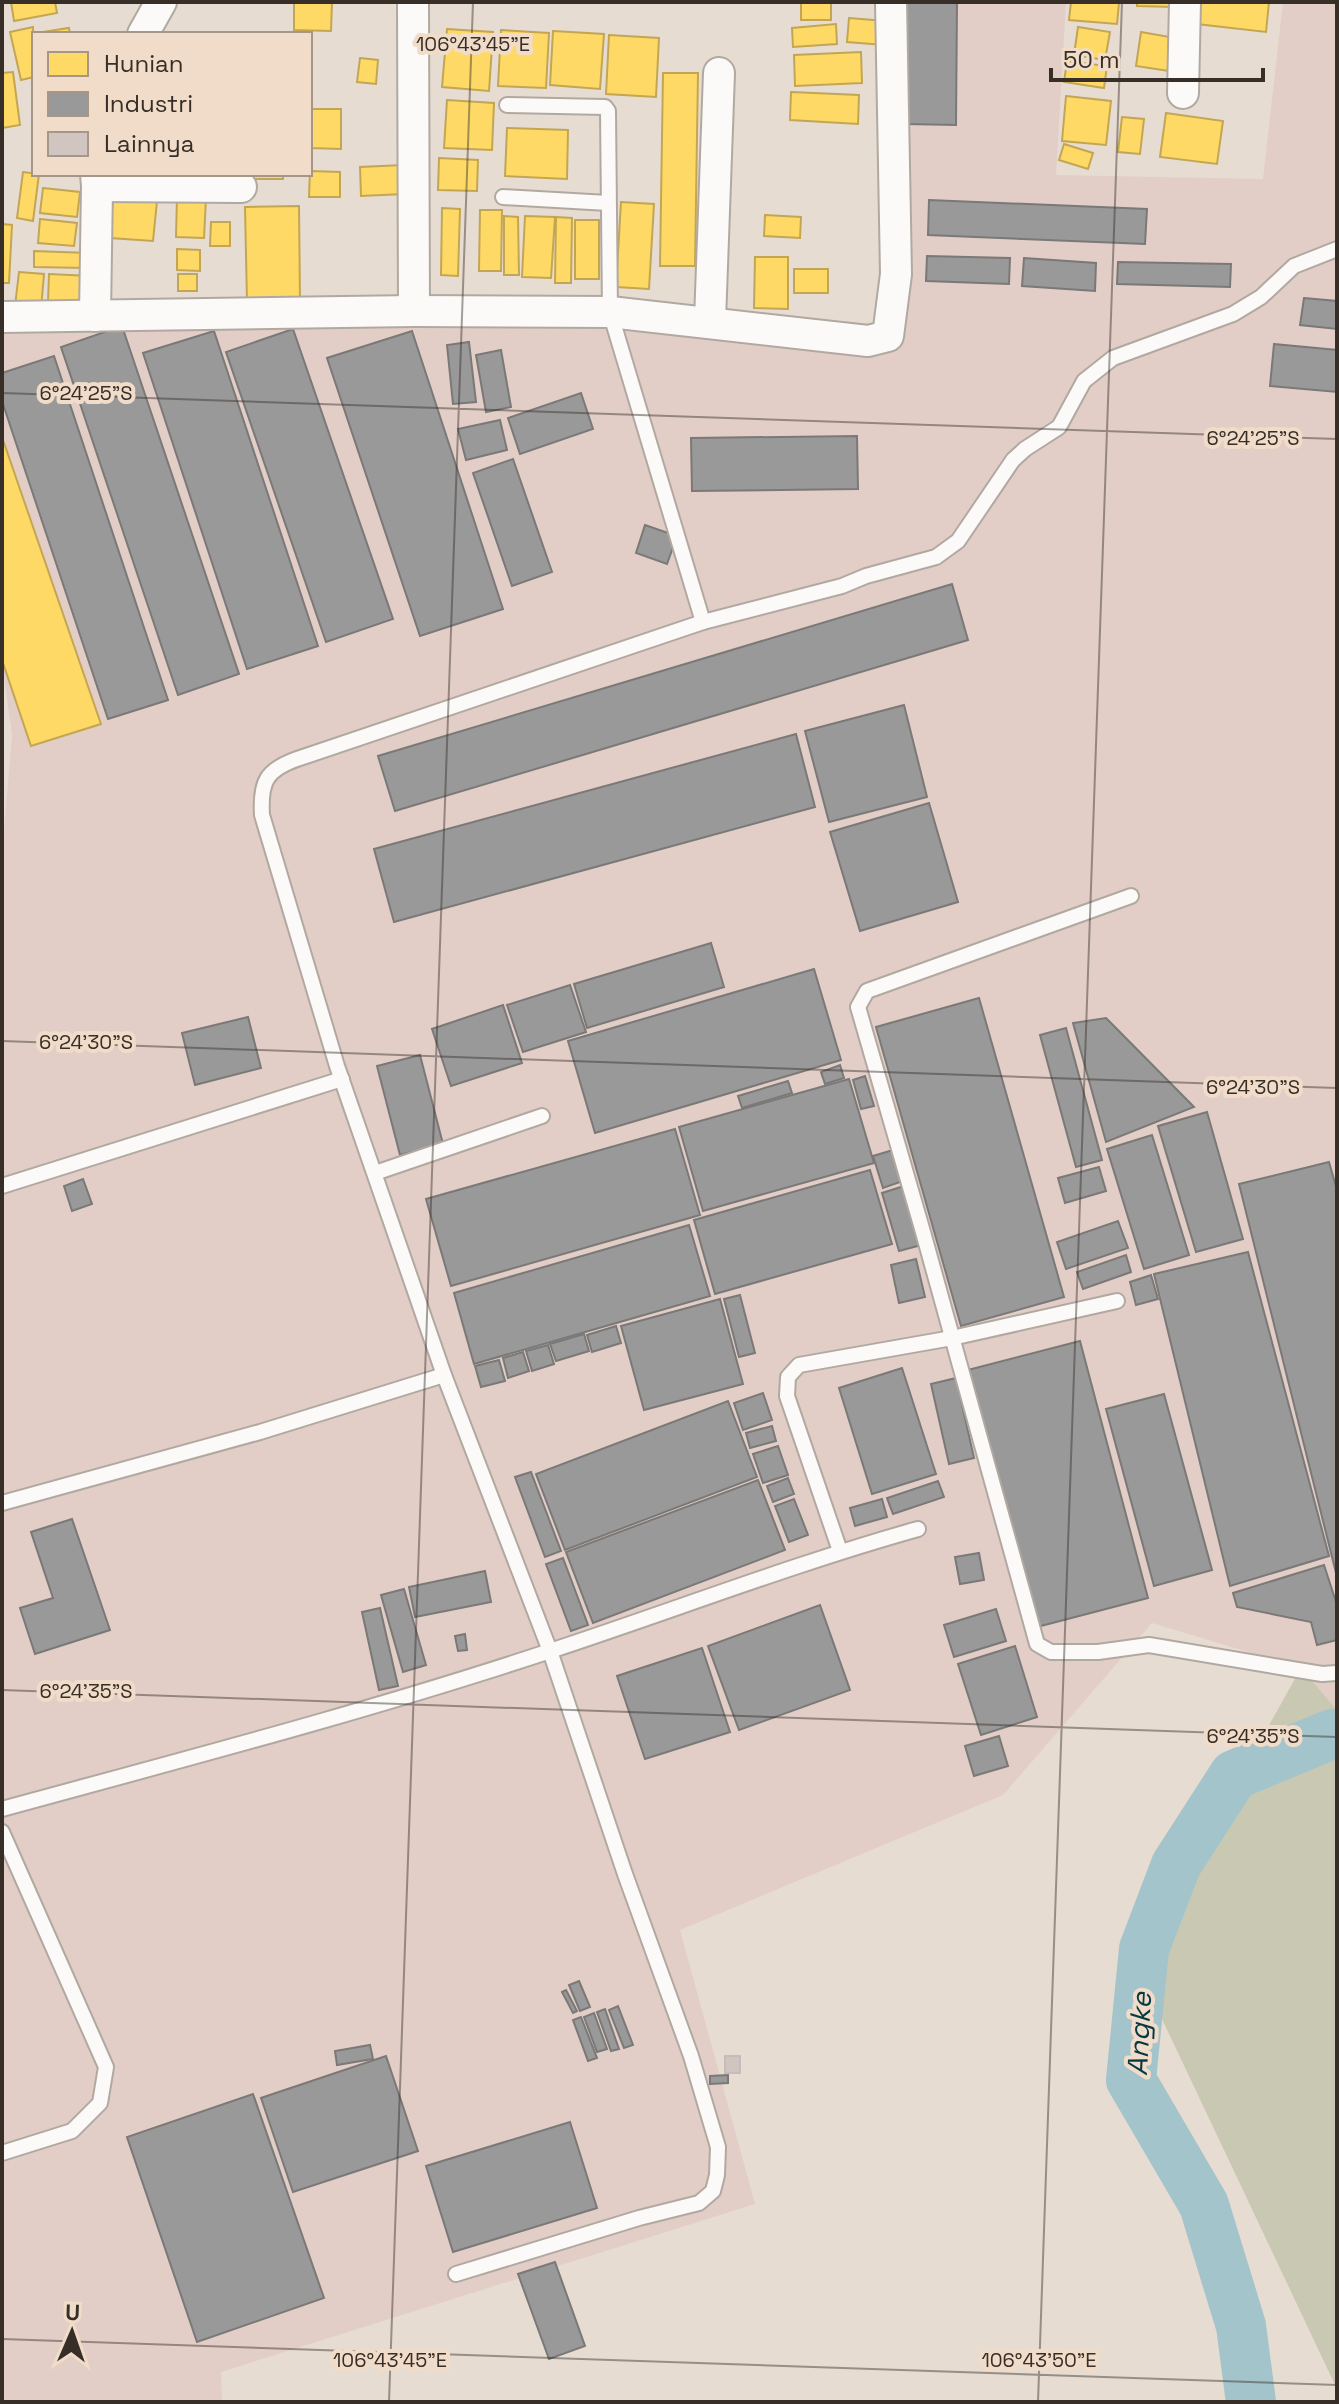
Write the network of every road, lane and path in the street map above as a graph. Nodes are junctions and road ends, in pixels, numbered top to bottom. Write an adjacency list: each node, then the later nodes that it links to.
1 (161, 2): 5 (street)
2 (413, 2): 14 (street)
3 (891, 2): 18 (street)
4 (1185, 2): 7 (street)
5 (144, 32)
6 (719, 73): 18 (street)
7 (1183, 93)
8 (507, 105): 12 (lane)
9 (96, 180): 10 (street); 16 (street)
10 (241, 187)
11 (503, 197): 12 (lane)
12 (608, 203): 15 (lane)
13 (1337, 249): 19 (lane)
14 (414, 311): 15 (street); 16 (street)
15 (610, 312): 18 (street); 19 (lane)
16 (95, 316): 17 (street)
17 (2, 317)
18 (710, 321)
19 (703, 622): 21 (lane)
20 (1131, 896): 26 (lane)
21 (342, 1079): 23 (lane); 24 (lane)
22 (542, 1116): 23 (lane)
23 (375, 1173): 27 (lane)
24 (2, 1186)
25 (1117, 1301): 26 (lane)
26 (952, 1338): 30 (lane); 32 (lane)
27 (444, 1375): 28 (lane); 31 (lane)
28 (2, 1503)
29 (918, 1529): 30 (lane)
30 (840, 1551): 31 (lane)
31 (550, 1651): 33 (lane); 36 (lane)
32 (1337, 1673)
33 (2, 1809)
34 (2, 1832): 35 (lane)
35 (2, 2153)
36 (456, 2274)

